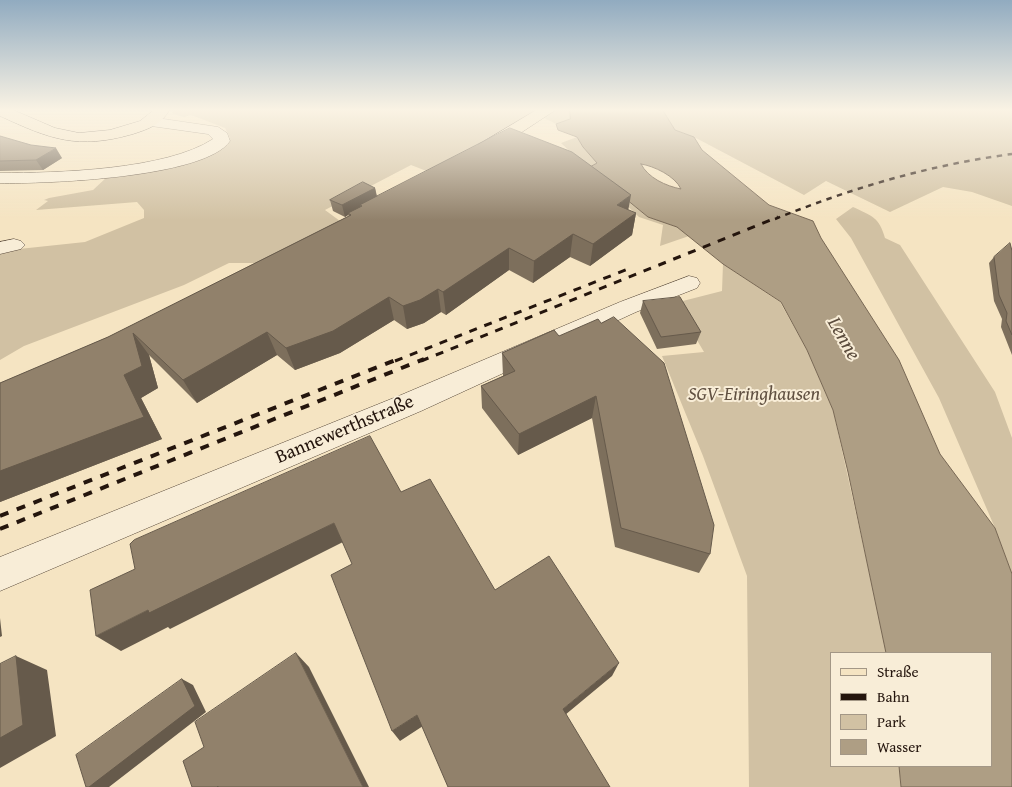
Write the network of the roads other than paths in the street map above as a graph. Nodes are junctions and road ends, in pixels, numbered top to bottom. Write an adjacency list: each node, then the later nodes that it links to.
1 (217, 146): 4 (street)
2 (490, 146): 3 (main road)
3 (468, 159)
4 (0, 178)
5 (689, 283): 6 (street, Bannewerthstraße)
6 (0, 574)

